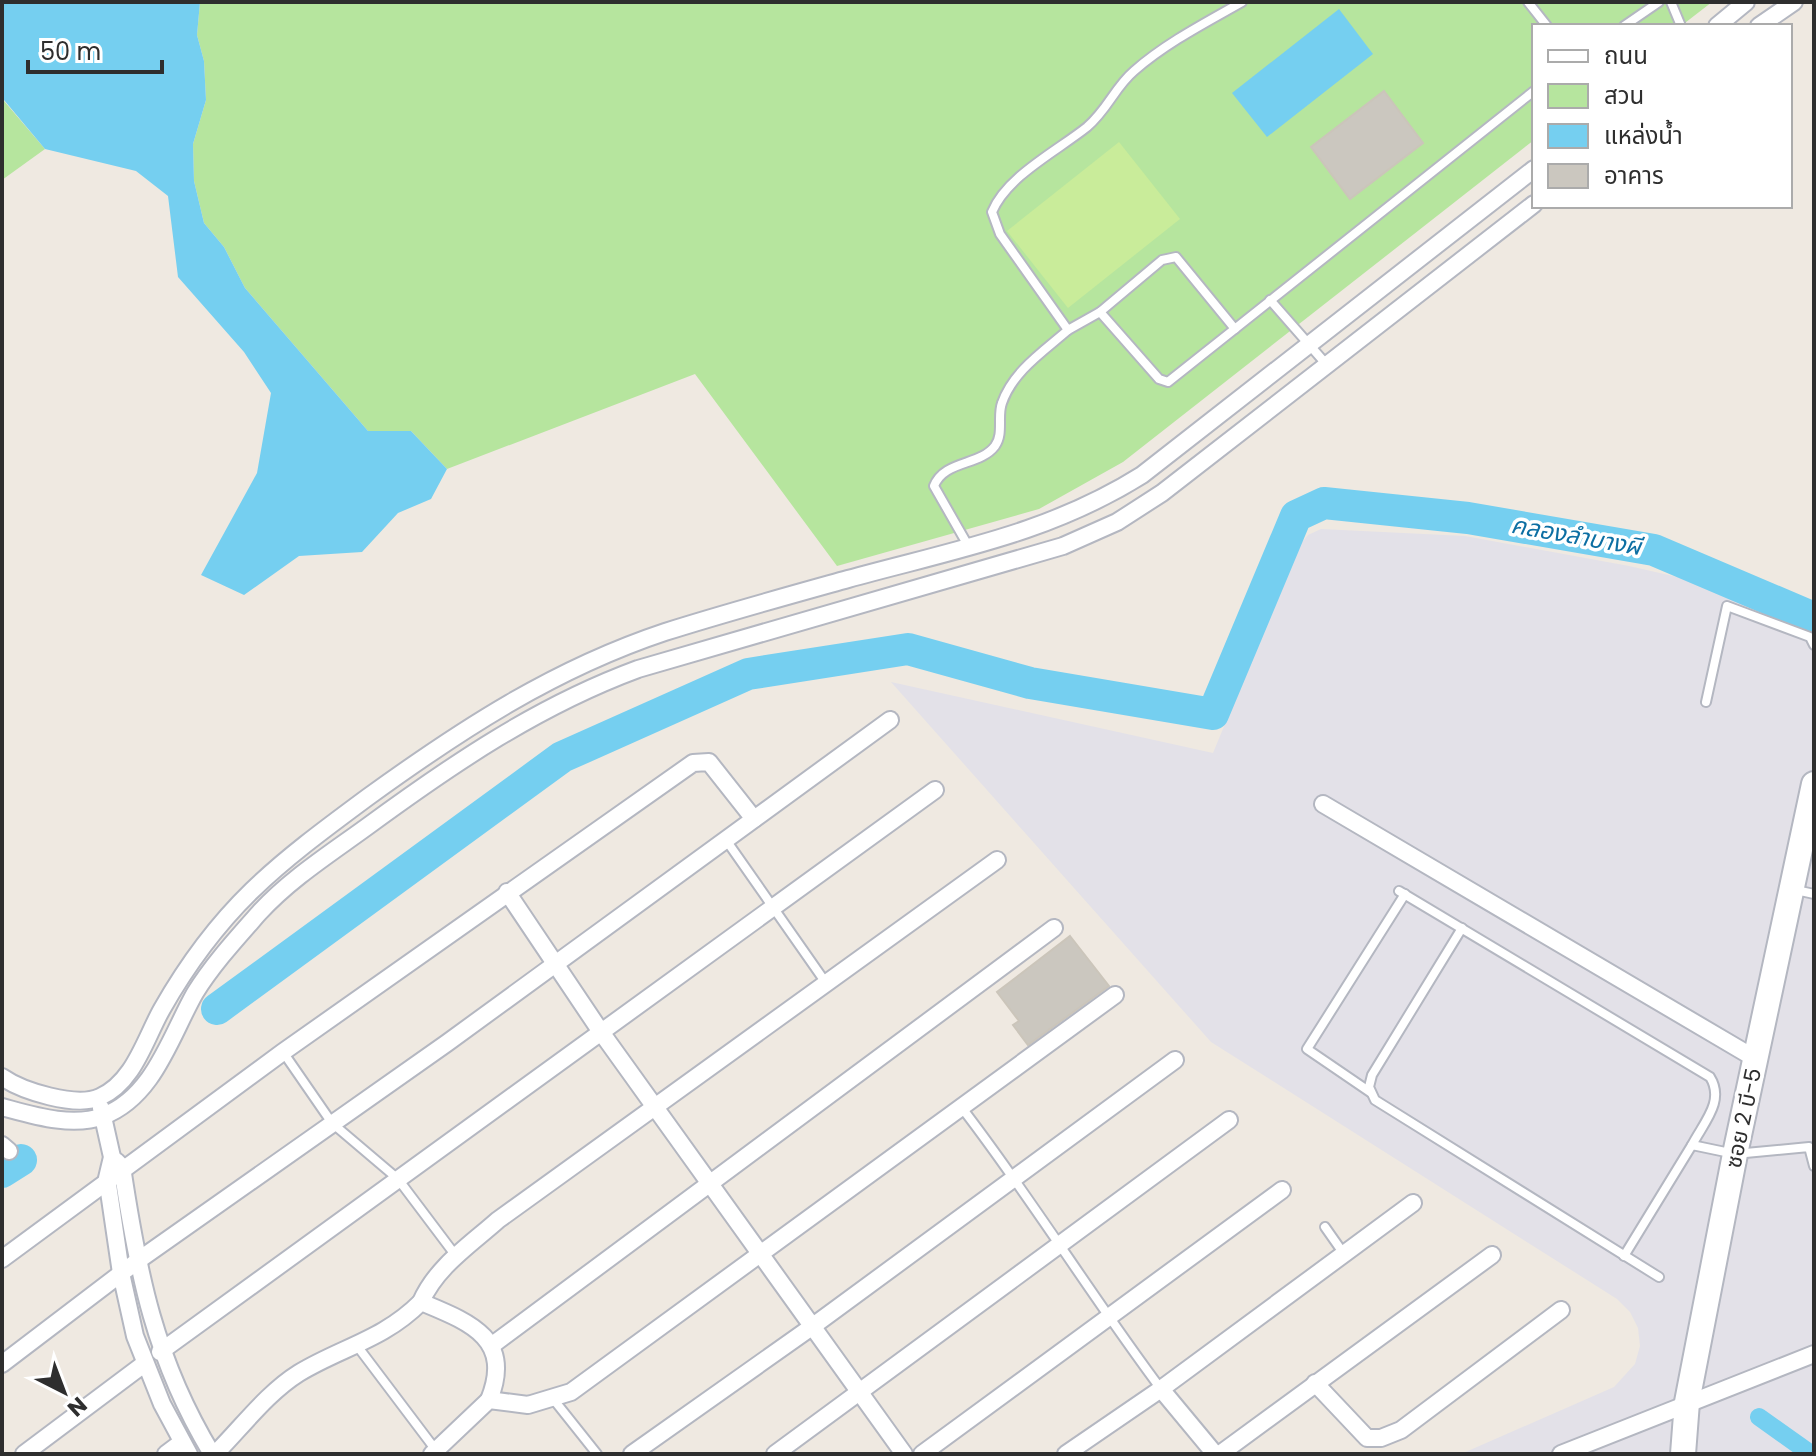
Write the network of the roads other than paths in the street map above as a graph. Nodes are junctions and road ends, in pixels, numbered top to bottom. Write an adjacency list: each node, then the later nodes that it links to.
1 (1242, 2): 18 (lane)
2 (1528, 2): 7 (lane)
3 (1659, 2): 8 (lane)
4 (1671, 2): 9 (lane)
5 (1746, 2): 10 (street)
6 (1794, 2): 11 (street)
7 (1545, 24)
8 (1627, 24)
9 (1680, 24)
10 (1719, 24)
11 (1762, 24)
12 (1532, 93): 15 (lane)
13 (1532, 171): 19 (street)
14 (1532, 206): 20 (street)
15 (1270, 300): 17 (lane); 19 (lane)
16 (1100, 312): 17 (lane); 17 (lane); 18 (lane)
17 (1235, 329)
18 (1068, 330): 21 (lane)
19 (1307, 343): 20 (lane); 21 (street)
20 (1327, 365): 49 (street)
21 (970, 549): 45 (street)
22 (1814, 645): 23 (lane)
23 (1706, 702)
24 (890, 720): 28 (street)
25 (1814, 784): 31 (street, ซอย 2 บี-5)
26 (935, 790): 33 (street)
27 (1323, 804): 41 (street)
28 (754, 819): 29 (street); 32 (street)
29 (726, 840): 33 (lane); 36 (street)
30 (997, 860): 37 (street)
31 (1803, 891): 41 (street, ซอย 2 บี-5)
32 (507, 892): 36 (street); 40 (street)
33 (773, 907): 37 (lane); 39 (street)
34 (1054, 928): 60 (street)
35 (1462, 928): 44 (lane); 44 (lane); 52 (lane)
36 (556, 964): 39 (street); 51 (street)
37 (826, 983): 46 (street)
38 (1115, 995): 48 (street)
39 (601, 1032): 46 (street); 59 (street)
40 (283, 1052): 51 (lane); 55 (street)
41 (1756, 1059): 54 (street, ซอย 2 บี-5)
42 (1175, 1060): 57 (street)
43 (2, 1077): 45 (street)
44 (1372, 1093): 68 (lane)
45 (100, 1097): 49 (street)
46 (655, 1106): 60 (street); 69 (street)
47 (2, 1107): 49 (street)
48 (961, 1107): 57 (lane); 65 (street)
49 (102, 1117): 55 (street)
50 (1229, 1120): 64 (street)
51 (332, 1123): 59 (lane); 71 (street)
52 (1692, 1145): 54 (lane); 68 (lane)
53 (1812, 1146): 54 (lane); 56 (lane)
54 (1735, 1154): 89 (street, ซอย 2 บี-5)
55 (117, 1162): 58 (street); 71 (street)
56 (1814, 1166)
57 (1015, 1177): 64 (lane); 77 (street)
58 (107, 1178): 70 (street); 72 (street)
59 (398, 1179): 69 (lane); 80 (street)
60 (709, 1182): 65 (street); 78 (street)
61 (1282, 1190): 76 (street)
62 (1413, 1203): 66 (street)
63 (1325, 1227): 66 (lane)
64 (1061, 1245): 76 (lane); 86 (street)
65 (760, 1253): 77 (street); 88 (street)
66 (1344, 1254): 85 (street)
67 (1492, 1255): 84 (street)
68 (1624, 1256): 73 (lane)
69 (457, 1257): 74 (street)
70 (2, 1259)
71 (136, 1262): 72 (street); 80 (street)
72 (121, 1273): 82 (street); 83 (street)
73 (1659, 1277)
74 (421, 1302): 78 (street); 79 (street)
75 (1561, 1310): 84 (street)
76 (1108, 1318): 85 (lane); 99 (street)
77 (813, 1326): 86 (street); 96 (street)
78 (491, 1346): 87 (street)
79 (358, 1347): 91 (lane); 94 (street)
80 (160, 1352): 94 (street)
81 (1814, 1354): 89 (street)
82 (2, 1364)
83 (144, 1364): 90 (street); 92 (street)
84 (1315, 1383): 101 (street)
85 (1161, 1389): 100 (street); 101 (street)
86 (860, 1393): 97 (street); 98 (street)
87 (489, 1400): 88 (street); 91 (street)
88 (554, 1400): 95 (lane)
89 (1687, 1402): 102 (street); 103 (street, ซอย 2 บี-5)
90 (186, 1448): 93 (street)
91 (434, 1451)
92 (24, 1454)
93 (166, 1454)
94 (213, 1454)
95 (597, 1454)
96 (632, 1454)
97 (775, 1454)
98 (904, 1454)
99 (922, 1454)
100 (1066, 1454)
101 (1217, 1454)
102 (1561, 1454)
103 (1683, 1454)

